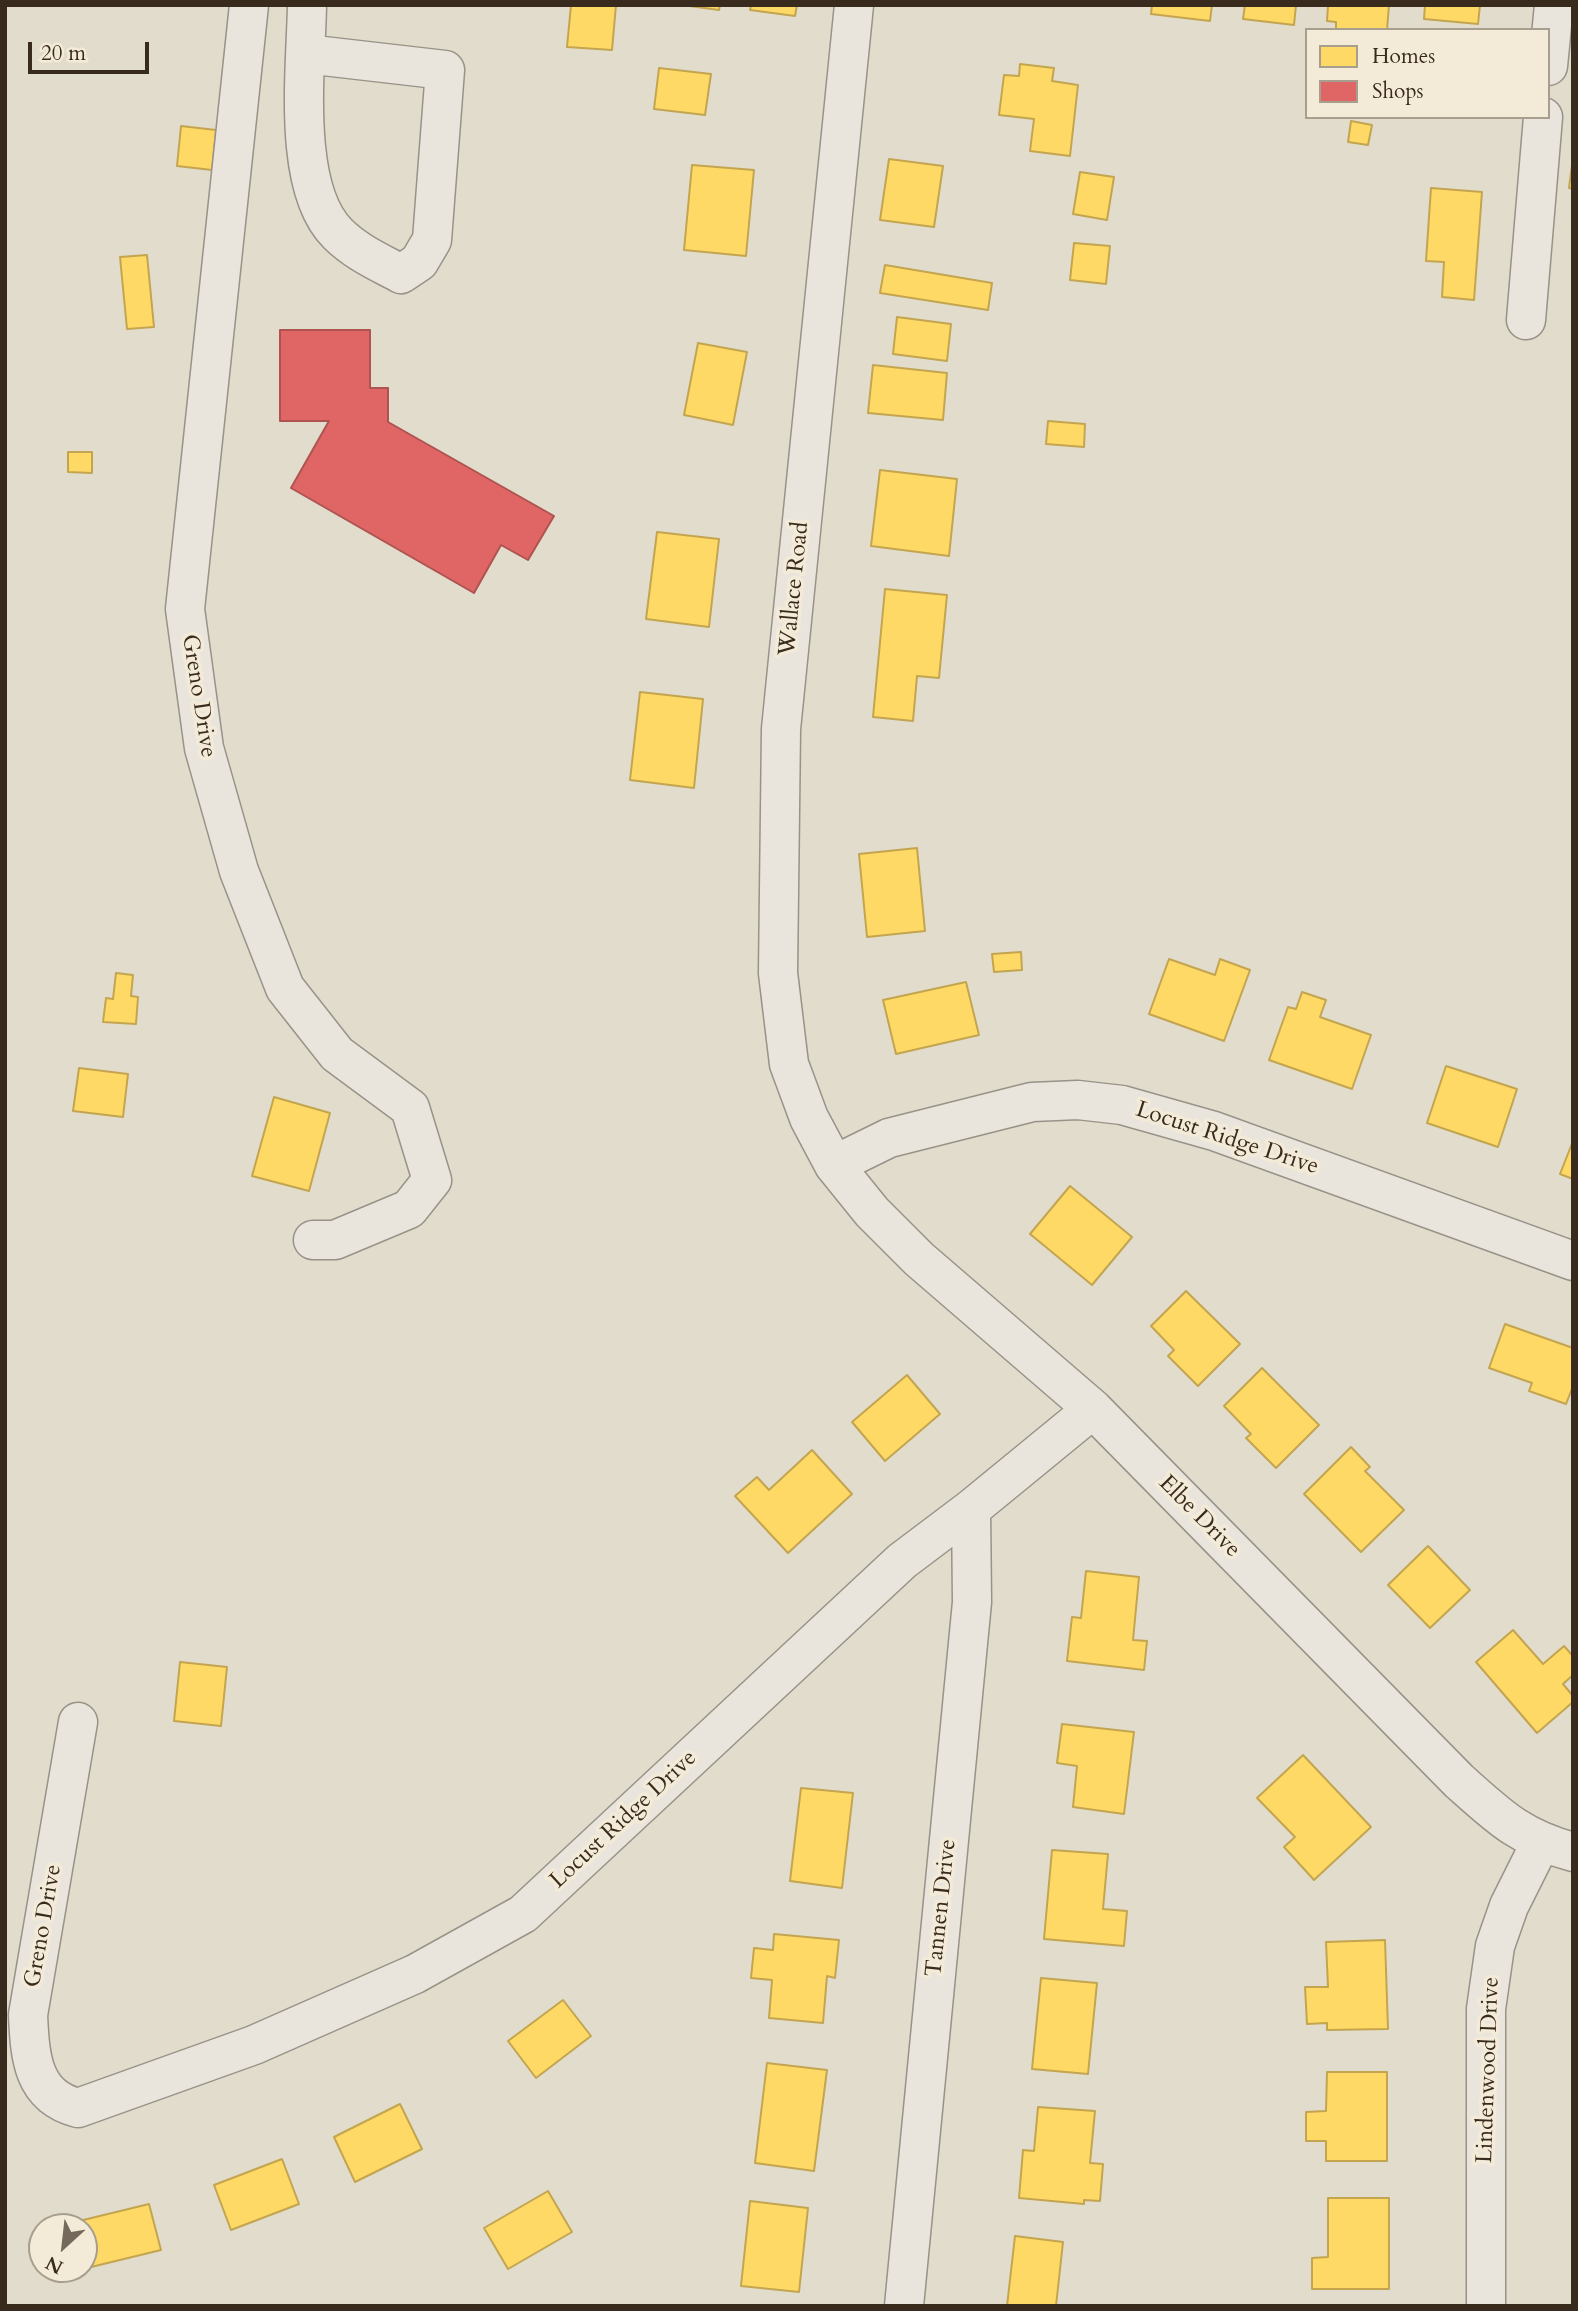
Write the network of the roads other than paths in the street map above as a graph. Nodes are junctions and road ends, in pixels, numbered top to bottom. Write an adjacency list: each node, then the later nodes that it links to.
1 (249, 5): 10 (street, Greno Drive)
2 (307, 5): 6 (street)
3 (854, 5): 9 (street, Wallace Road)
4 (1554, 5): 5 (street)
5 (1550, 46)
6 (306, 54): 6 (street)
7 (1543, 119): 8 (street)
8 (1526, 320)
9 (834, 1165): 11 (street, Locust Ridge Drive); 12 (street, Elbe Drive)
10 (313, 1240)
11 (1573, 1261)
12 (1093, 1409): 13 (street, Locust Ridge Drive); 15 (street, Elbe Drive)
13 (971, 1509): 16 (street, Locust Ridge Drive); 17 (street, Tannen Drive)
14 (78, 1722): 16 (street, Greno Drive)
15 (1556, 1848): 18 (street, Lindenwood Drive)
16 (78, 2108)
17 (904, 2306)
18 (1486, 2306)

